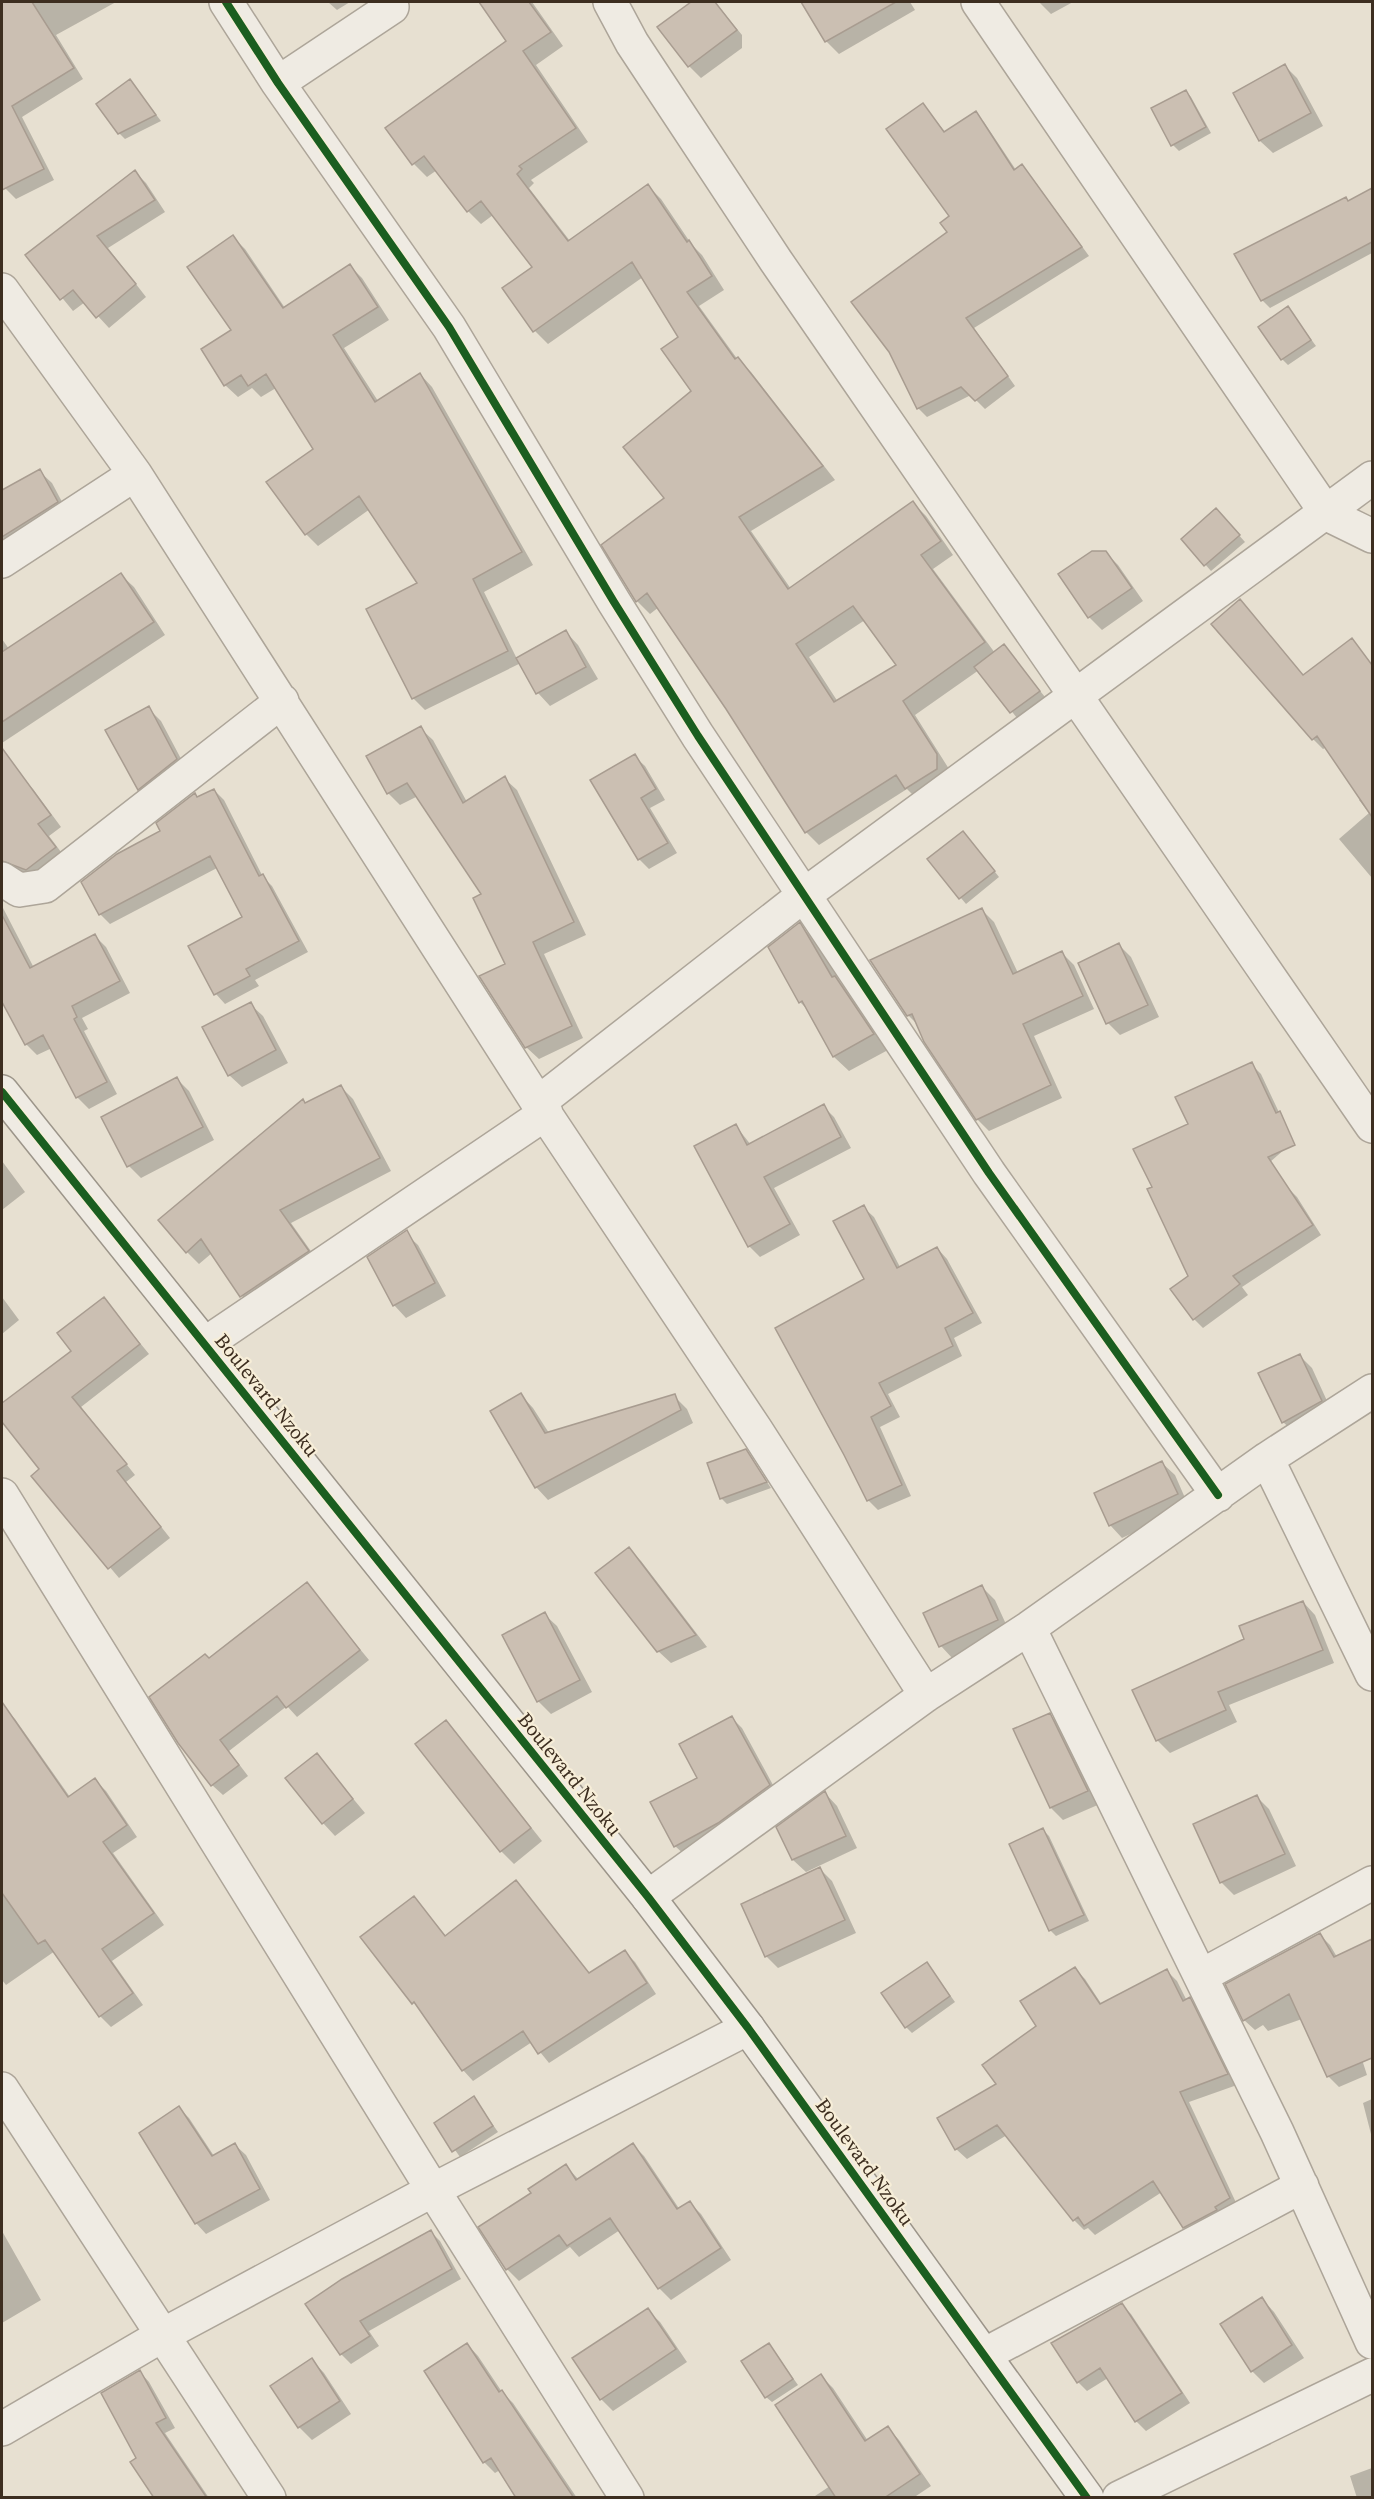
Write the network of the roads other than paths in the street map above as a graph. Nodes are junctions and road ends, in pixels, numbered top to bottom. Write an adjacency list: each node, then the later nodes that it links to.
1 (226, 2): 5 (street)
2 (610, 2): 12 (street)
3 (978, 2): 9 (street)
4 (392, 7): 5 (street)
5 (278, 83): 15 (street)
6 (2, 290): 7 (street)
7 (135, 474): 11 (street); 13 (street)
8 (1372, 478): 9 (street)
9 (1327, 514): 10 (street); 12 (street)
10 (1372, 536)
11 (2, 561)
12 (1075, 697): 15 (street); 18 (street)
13 (282, 701): 14 (street); 17 (street)
14 (2, 879)
15 (804, 895): 17 (street); 23 (street)
16 (2, 1092): 19 (street, Boulevard Nzoku)
17 (542, 1108): 19 (street); 26 (street)
18 (1372, 1126)
19 (205, 1344): 28 (street, Boulevard Nzoku)
20 (1372, 1391): 21 (street)
21 (1267, 1459): 23 (street); 25 (street)
22 (2, 1495): 33 (street)
23 (1218, 1495): 24 (street)
24 (1029, 1628): 26 (street); 29 (street)
25 (1372, 1674)
26 (926, 1695): 28 (street)
27 (1372, 1883): 29 (street)
28 (648, 1897): 30 (street, Boulevard Nzoku)
29 (1201, 1976): 32 (street)
30 (748, 2028): 33 (street); 36 (street, Boulevard Nzoku)
31 (2, 2088): 34 (street)
32 (1302, 2186): 35 (street); 36 (street)
33 (433, 2190): 34 (street); 40 (street)
34 (161, 2337): 38 (street); 39 (street)
35 (1372, 2342)
36 (984, 2355): 41 (street, Boulevard Nzoku)
37 (1372, 2375): 42 (street)
38 (2, 2429)
39 (268, 2498)
40 (627, 2498)
41 (1087, 2498)
42 (1119, 2498)

